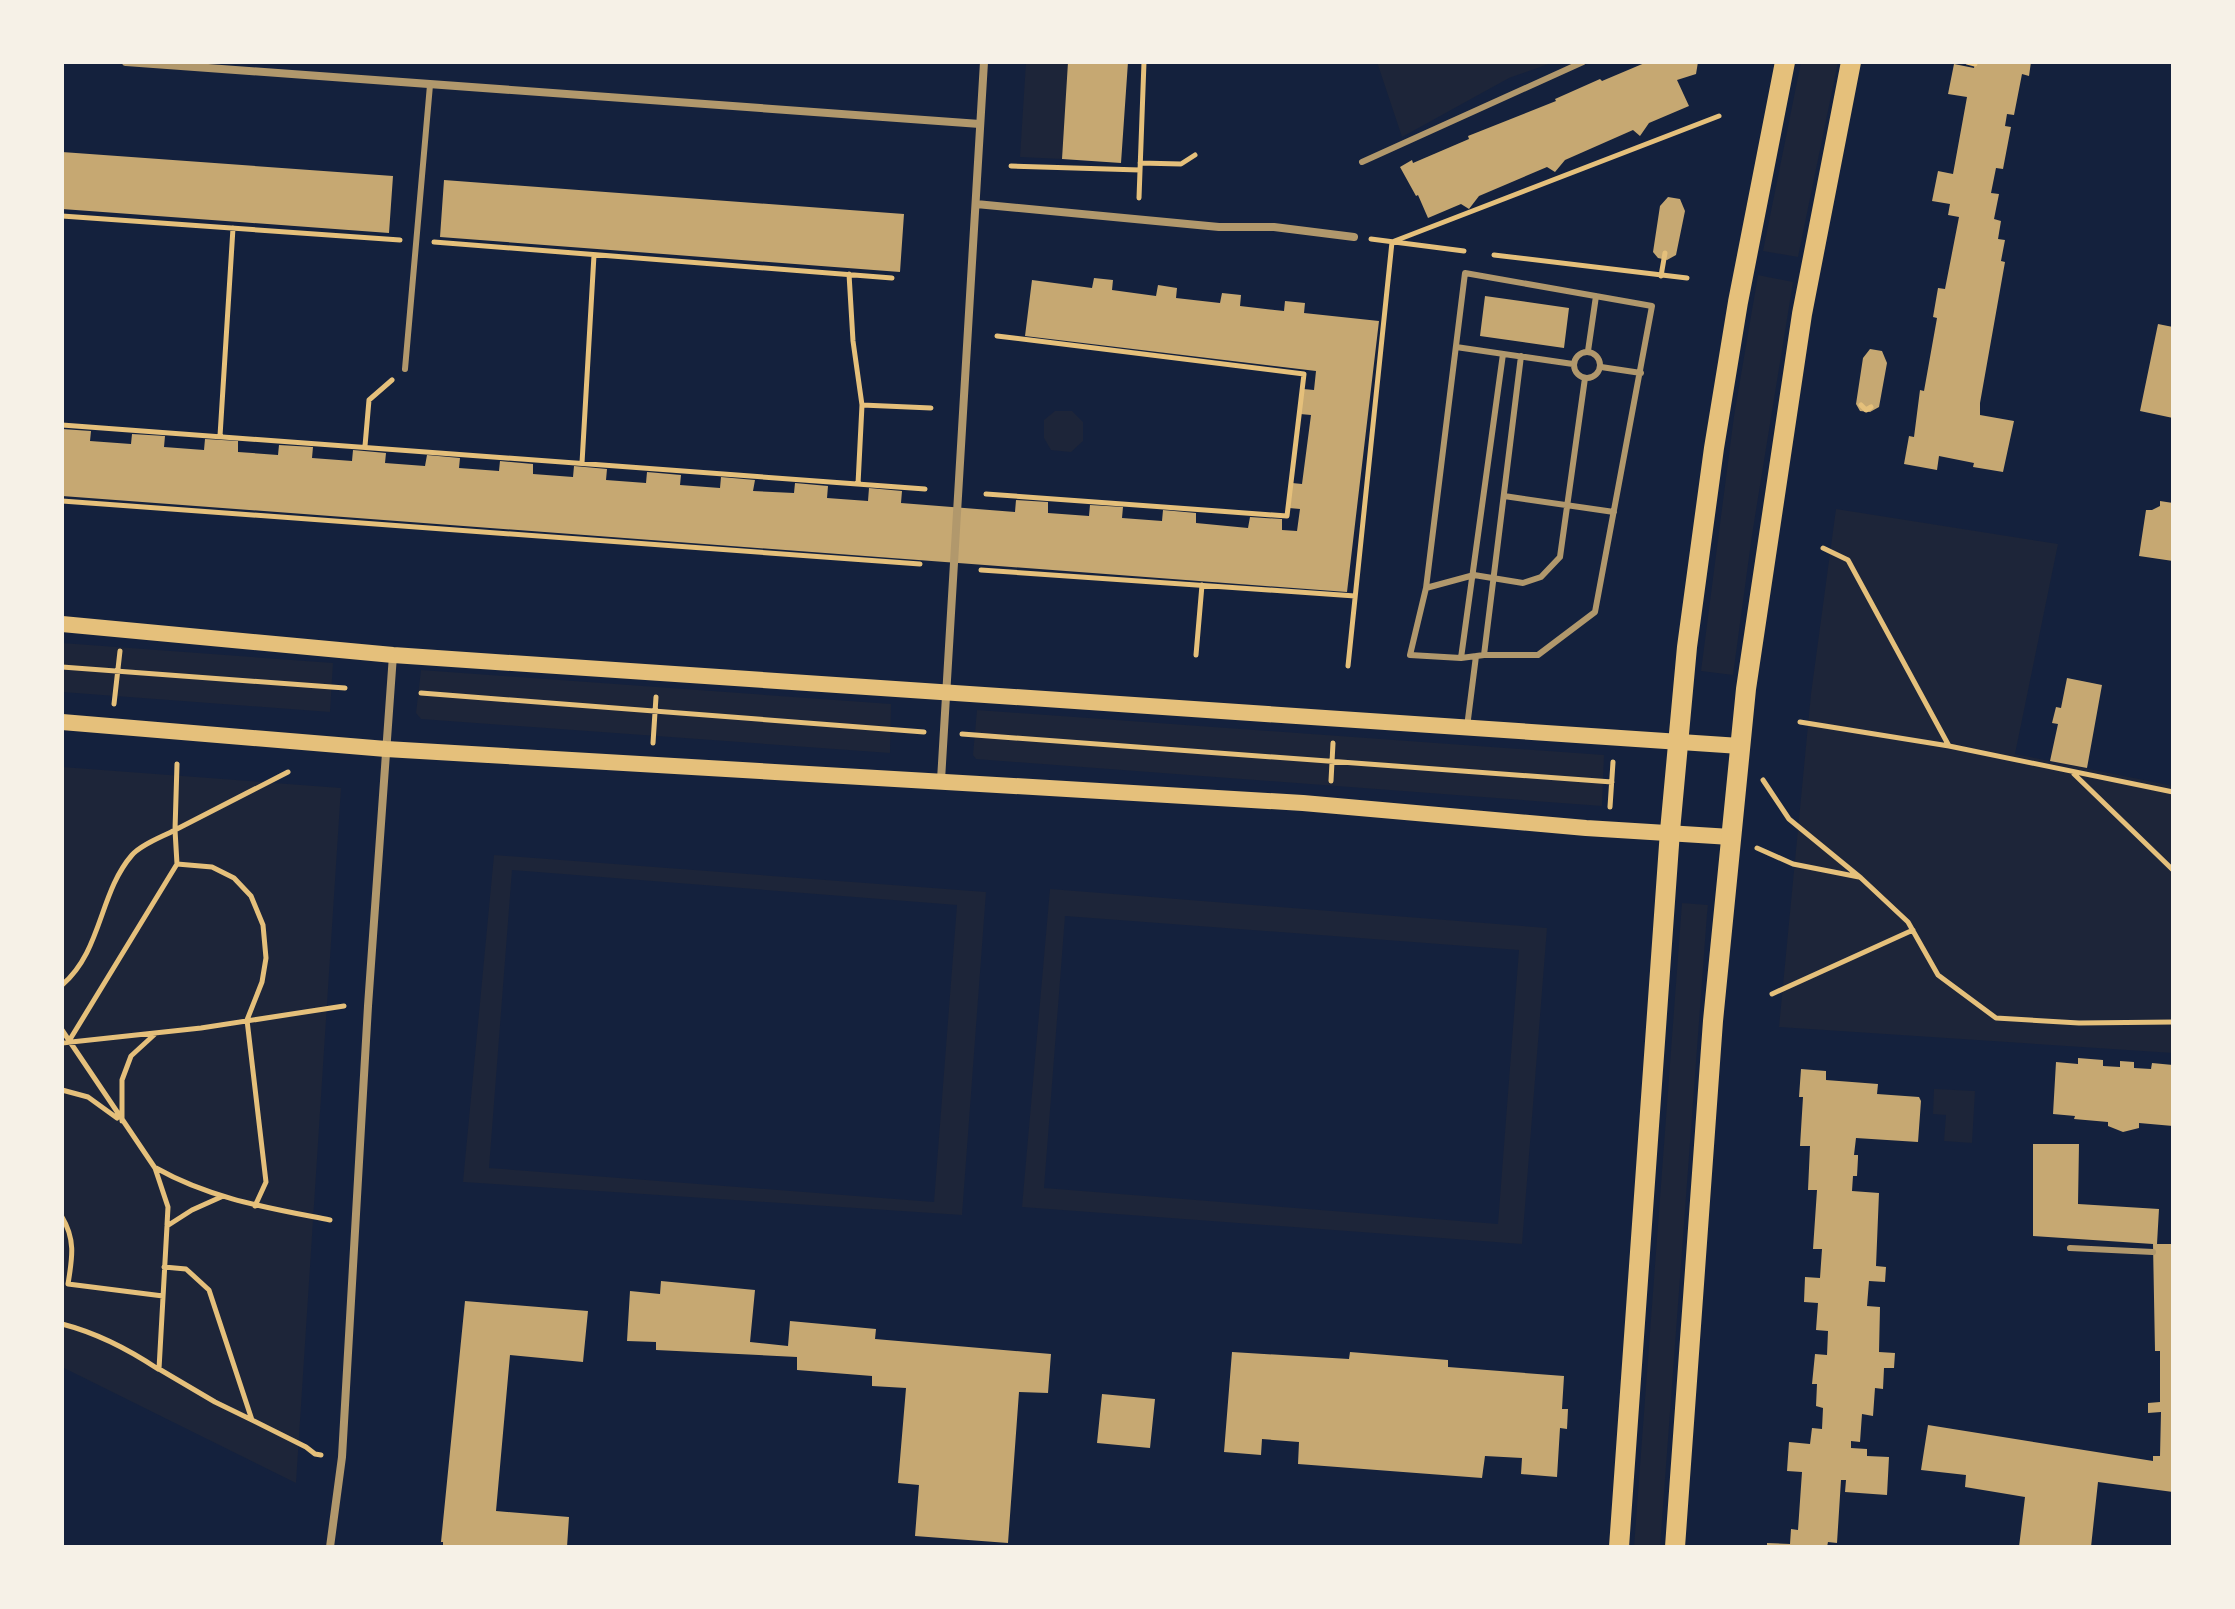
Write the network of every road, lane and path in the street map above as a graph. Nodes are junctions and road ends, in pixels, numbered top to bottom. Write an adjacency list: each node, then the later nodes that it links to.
1 (126, 62): 9 (street)
2 (984, 62): 11 (street)
3 (1144, 62): 15 (path)
4 (1583, 62): 13 (lane)
5 (1785, 62): 85 (main road)
6 (1851, 62): 86 (main road)
7 (1967, 62): 8 (path)
8 (1975, 64)
9 (430, 85): 11 (street); 21 (lane)
10 (1719, 116): 22 (path)
11 (980, 124): 17 (street)
12 (1195, 155): 15 (path)
13 (1362, 162)
14 (1011, 166): 15 (path)
15 (1140, 166): 16 (path)
16 (1139, 198)
17 (976, 204): 20 (street); 76 (street)
18 (62, 216): 19 (path)
19 (233, 228): 21 (path); 47 (path)
20 (1354, 237): 22 (path)
21 (417, 241): 26 (path); 39 (lane)
22 (1392, 242): 24 (path); 64 (path)
23 (1665, 251): 28 (path)
24 (1472, 252)
25 (1487, 254): 28 (path)
26 (594, 255): 27 (path); 49 (path)
27 (849, 274): 29 (path); 42 (path)
28 (1661, 276): 30 (path)
29 (892, 278)
30 (1687, 278)
31 (1596, 296): 33 (lane); 34 (lane); 40 (lane)
32 (997, 336): 52 (path)
33 (1456, 347): 35 (lane); 63 (lane)
34 (1588, 351): 37 (lane); 38 (lane)
35 (1503, 354): 36 (lane); 60 (lane)
36 (1521, 356): 37 (lane); 53 (lane)
37 (1573, 364): 41 (lane)
38 (1601, 367): 40 (lane); 41 (lane)
39 (405, 369): 48 (path)
40 (1641, 373): 56 (lane)
41 (1585, 378): 55 (lane)
42 (862, 405): 45 (path); 50 (path)
43 (1861, 405): 44 (path)
44 (1871, 407)
45 (931, 408)
46 (62, 425): 47 (path)
47 (220, 436): 48 (path)
48 (365, 446): 49 (path)
49 (582, 463): 50 (path)
50 (858, 484): 51 (path)
51 (925, 489)
52 (986, 494)
53 (1504, 496): 55 (lane); 61 (lane)
54 (62, 501): 58 (path)
55 (1569, 505): 56 (lane); 61 (lane)
56 (1614, 512): 69 (lane)
57 (1823, 548): 87 (path)
58 (920, 564)
59 (981, 570): 62 (path)
60 (1474, 575): 61 (lane); 63 (lane); 70 (lane)
61 (1494, 579): 69 (lane)
62 (1202, 585): 64 (path); 68 (path)
63 (1426, 588): 70 (lane)
64 (1355, 596): 71 (path)
65 (62, 624): 66 (main road)
66 (122, 630): 67 (main road); 73 (path)
67 (393, 655): 74 (main road); 88 (street)
68 (1196, 655)
69 (1480, 656): 70 (lane); 83 (lane)
70 (1461, 658)
71 (1348, 666)
72 (62, 667): 73 (path)
73 (117, 671): 75 (path); 82 (path)
74 (658, 672): 76 (main road); 78 (path)
75 (345, 688)
76 (945, 691): 79 (main road); 84 (street)
77 (421, 693): 78 (path)
78 (655, 712): 84 (path); 92 (path)
79 (1334, 718): 83 (main road); 90 (path)
80 (62, 722): 82 (main road)
81 (1800, 722): 87 (path)
82 (112, 726): 88 (main road)
83 (1467, 727): 85 (main road)
84 (944, 733): 90 (path); 95 (street)
85 (1677, 741): 86 (main road); 101 (main road)
86 (1740, 746): 102 (main road); 105 (path)
87 (1949, 746): 94 (path)
88 (386, 749): 92 (main road); 130 (street)
89 (1614, 757): 96 (path)
90 (1332, 762): 96 (path); 98 (path)
91 (177, 764): 100 (path)
92 (652, 764): 95 (main road)
93 (288, 772): 100 (path)
94 (2073, 773): 97 (path); 104 (path)
95 (941, 780): 98 (main road)
96 (1612, 782): 99 (path)
97 (2173, 792)
98 (1330, 805): 101 (main road)
99 (1610, 807)
100 (175, 830): 103 (path); 107 (path)
101 (1670, 831): 102 (main road); 132 (main road)
102 (1731, 837): 105 (path); 133 (main road)
103 (177, 864): 110 (path); 114 (path)
104 (2173, 870)
105 (1861, 878): 106 (path)
106 (1913, 930): 108 (path); 111 (path)
107 (62, 985)
108 (1772, 994)
109 (344, 1006): 110 (path)
110 (247, 1020): 113 (path); 119 (path)
111 (2173, 1022)
112 (62, 1030): 114 (path)
113 (155, 1034): 114 (path); 116 (path)
114 (66, 1042): 116 (path)
115 (62, 1090): 116 (path)
116 (122, 1121): 117 (path)
117 (155, 1168): 118 (path); 122 (path)
118 (221, 1197): 119 (path); 122 (path)
119 (255, 1206): 121 (path)
120 (62, 1217): 126 (path)
121 (330, 1220)
122 (167, 1226): 125 (path)
123 (2070, 1248): 124 (lane)
124 (2153, 1252)
125 (164, 1267): 126 (path); 129 (path)
126 (163, 1296): 128 (path)
127 (62, 1324): 128 (path)
128 (159, 1369): 129 (path)
129 (252, 1420): 130 (path)
130 (342, 1457): 131 (street)
131 (330, 1547)
132 (1619, 1547)
133 (1675, 1547)

